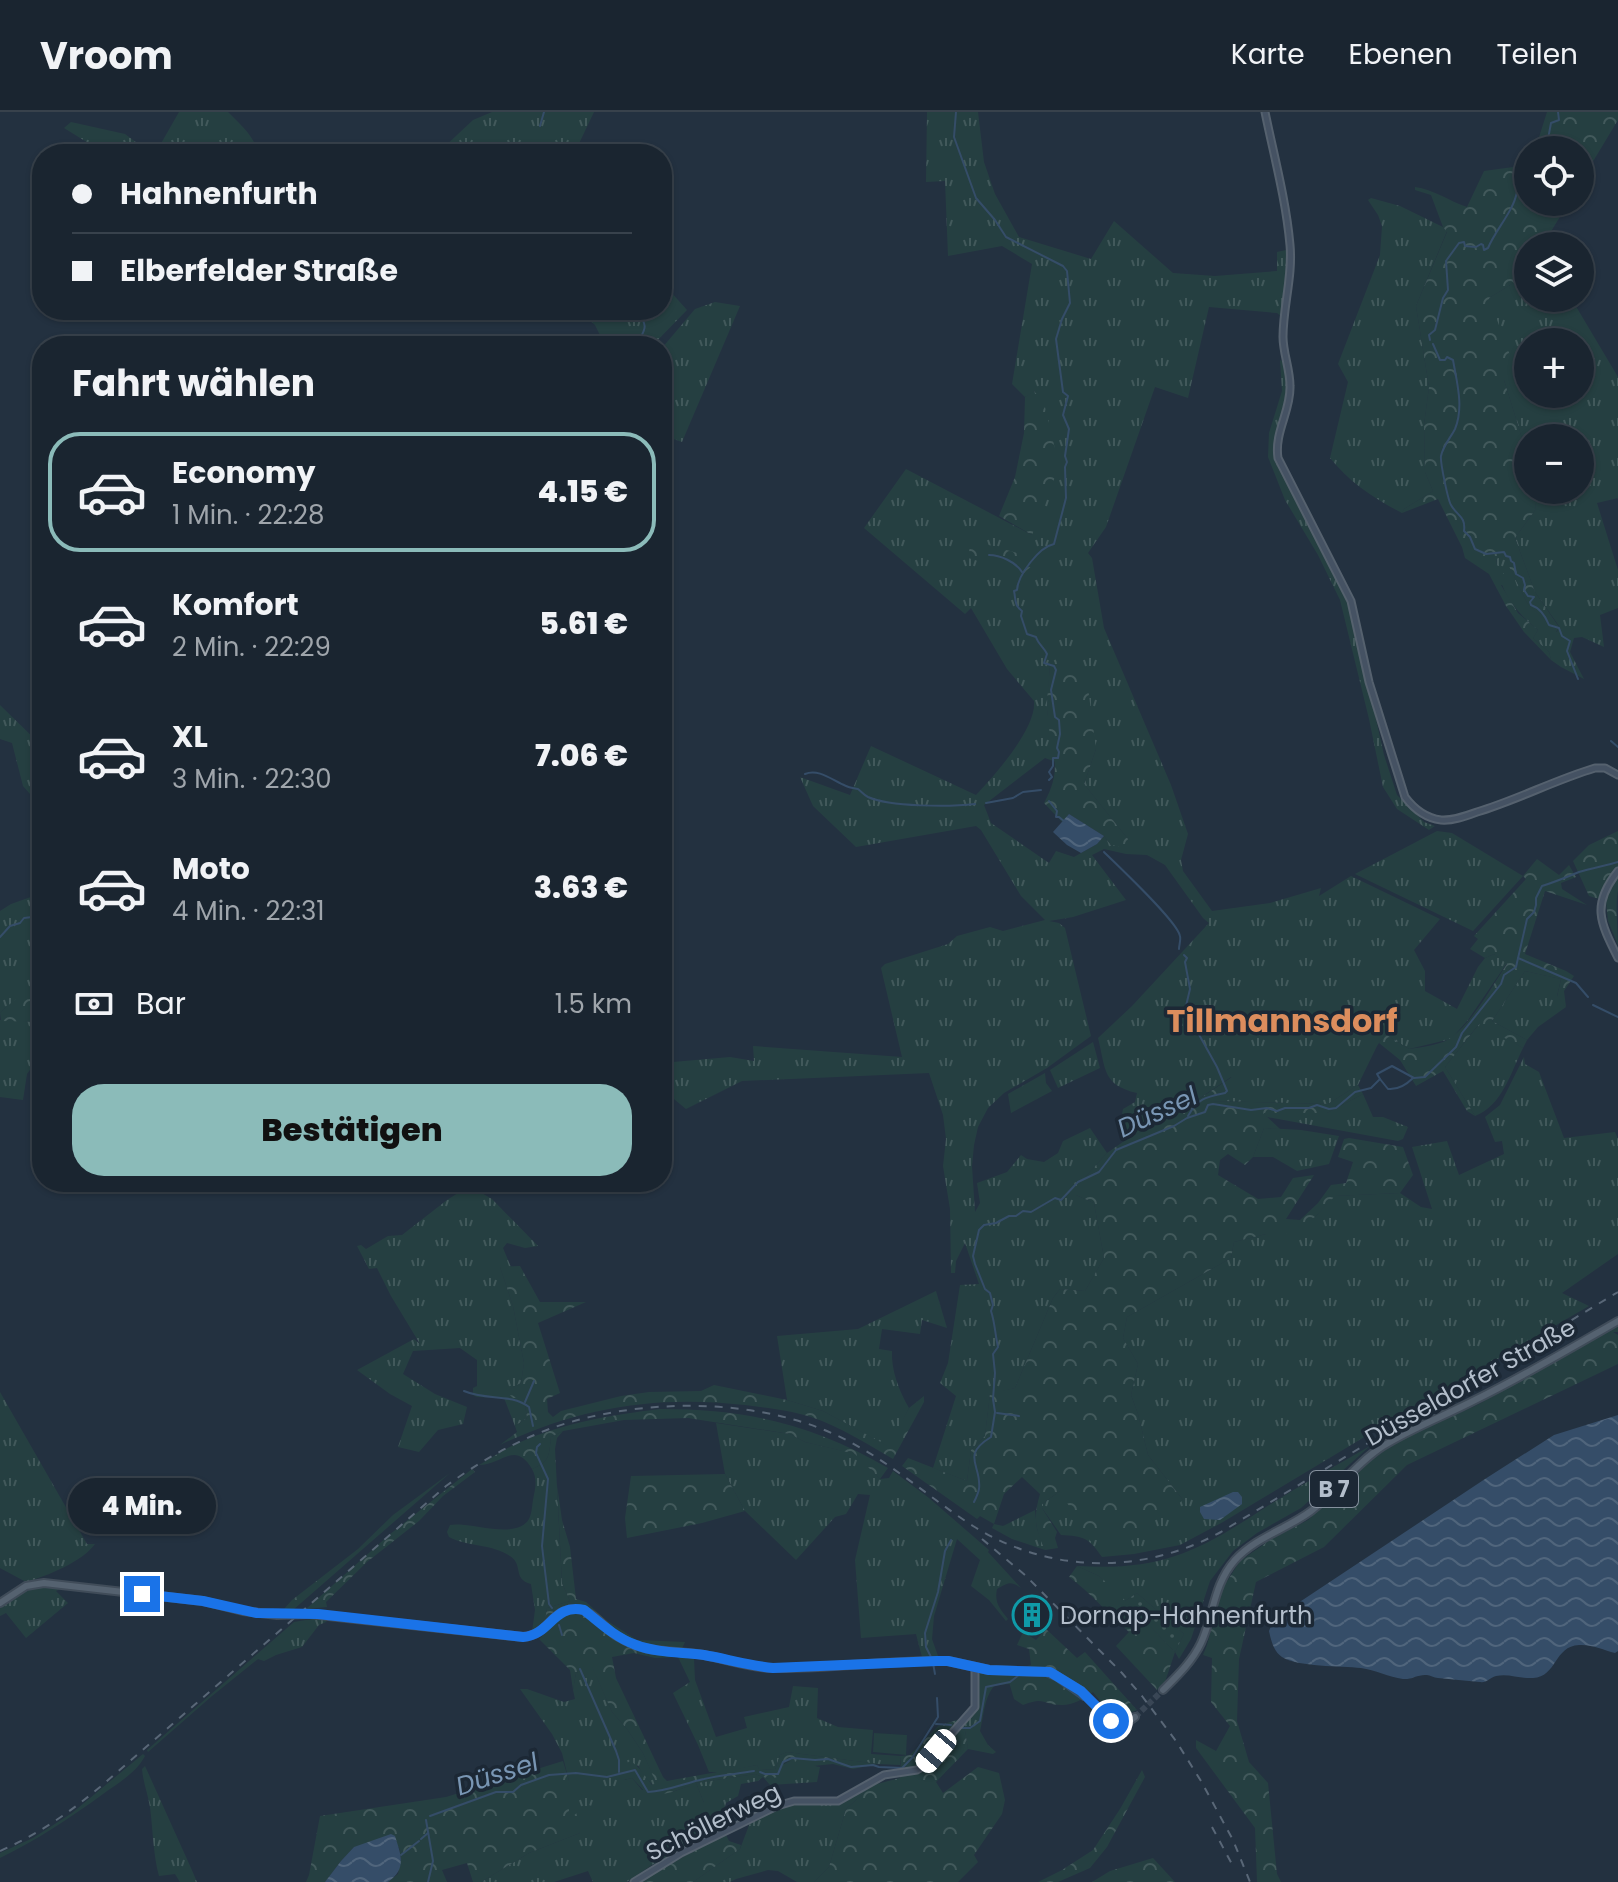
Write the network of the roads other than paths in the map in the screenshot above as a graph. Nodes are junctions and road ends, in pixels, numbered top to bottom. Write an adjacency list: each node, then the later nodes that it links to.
1 (1265, 112): 2 (main road)
2 (1618, 775)
3 (1618, 871): 4 (main road)
4 (1618, 958)
5 (1618, 1321): 8 (main road, Düsseldorfer Straße / B 7)
6 (0, 1603): 7 (main road, bridge)
7 (975, 1668): 9 (main road); 10 (main road, Schöllerweg)
8 (1163, 1690)
9 (1135, 1717)
10 (634, 1882)

